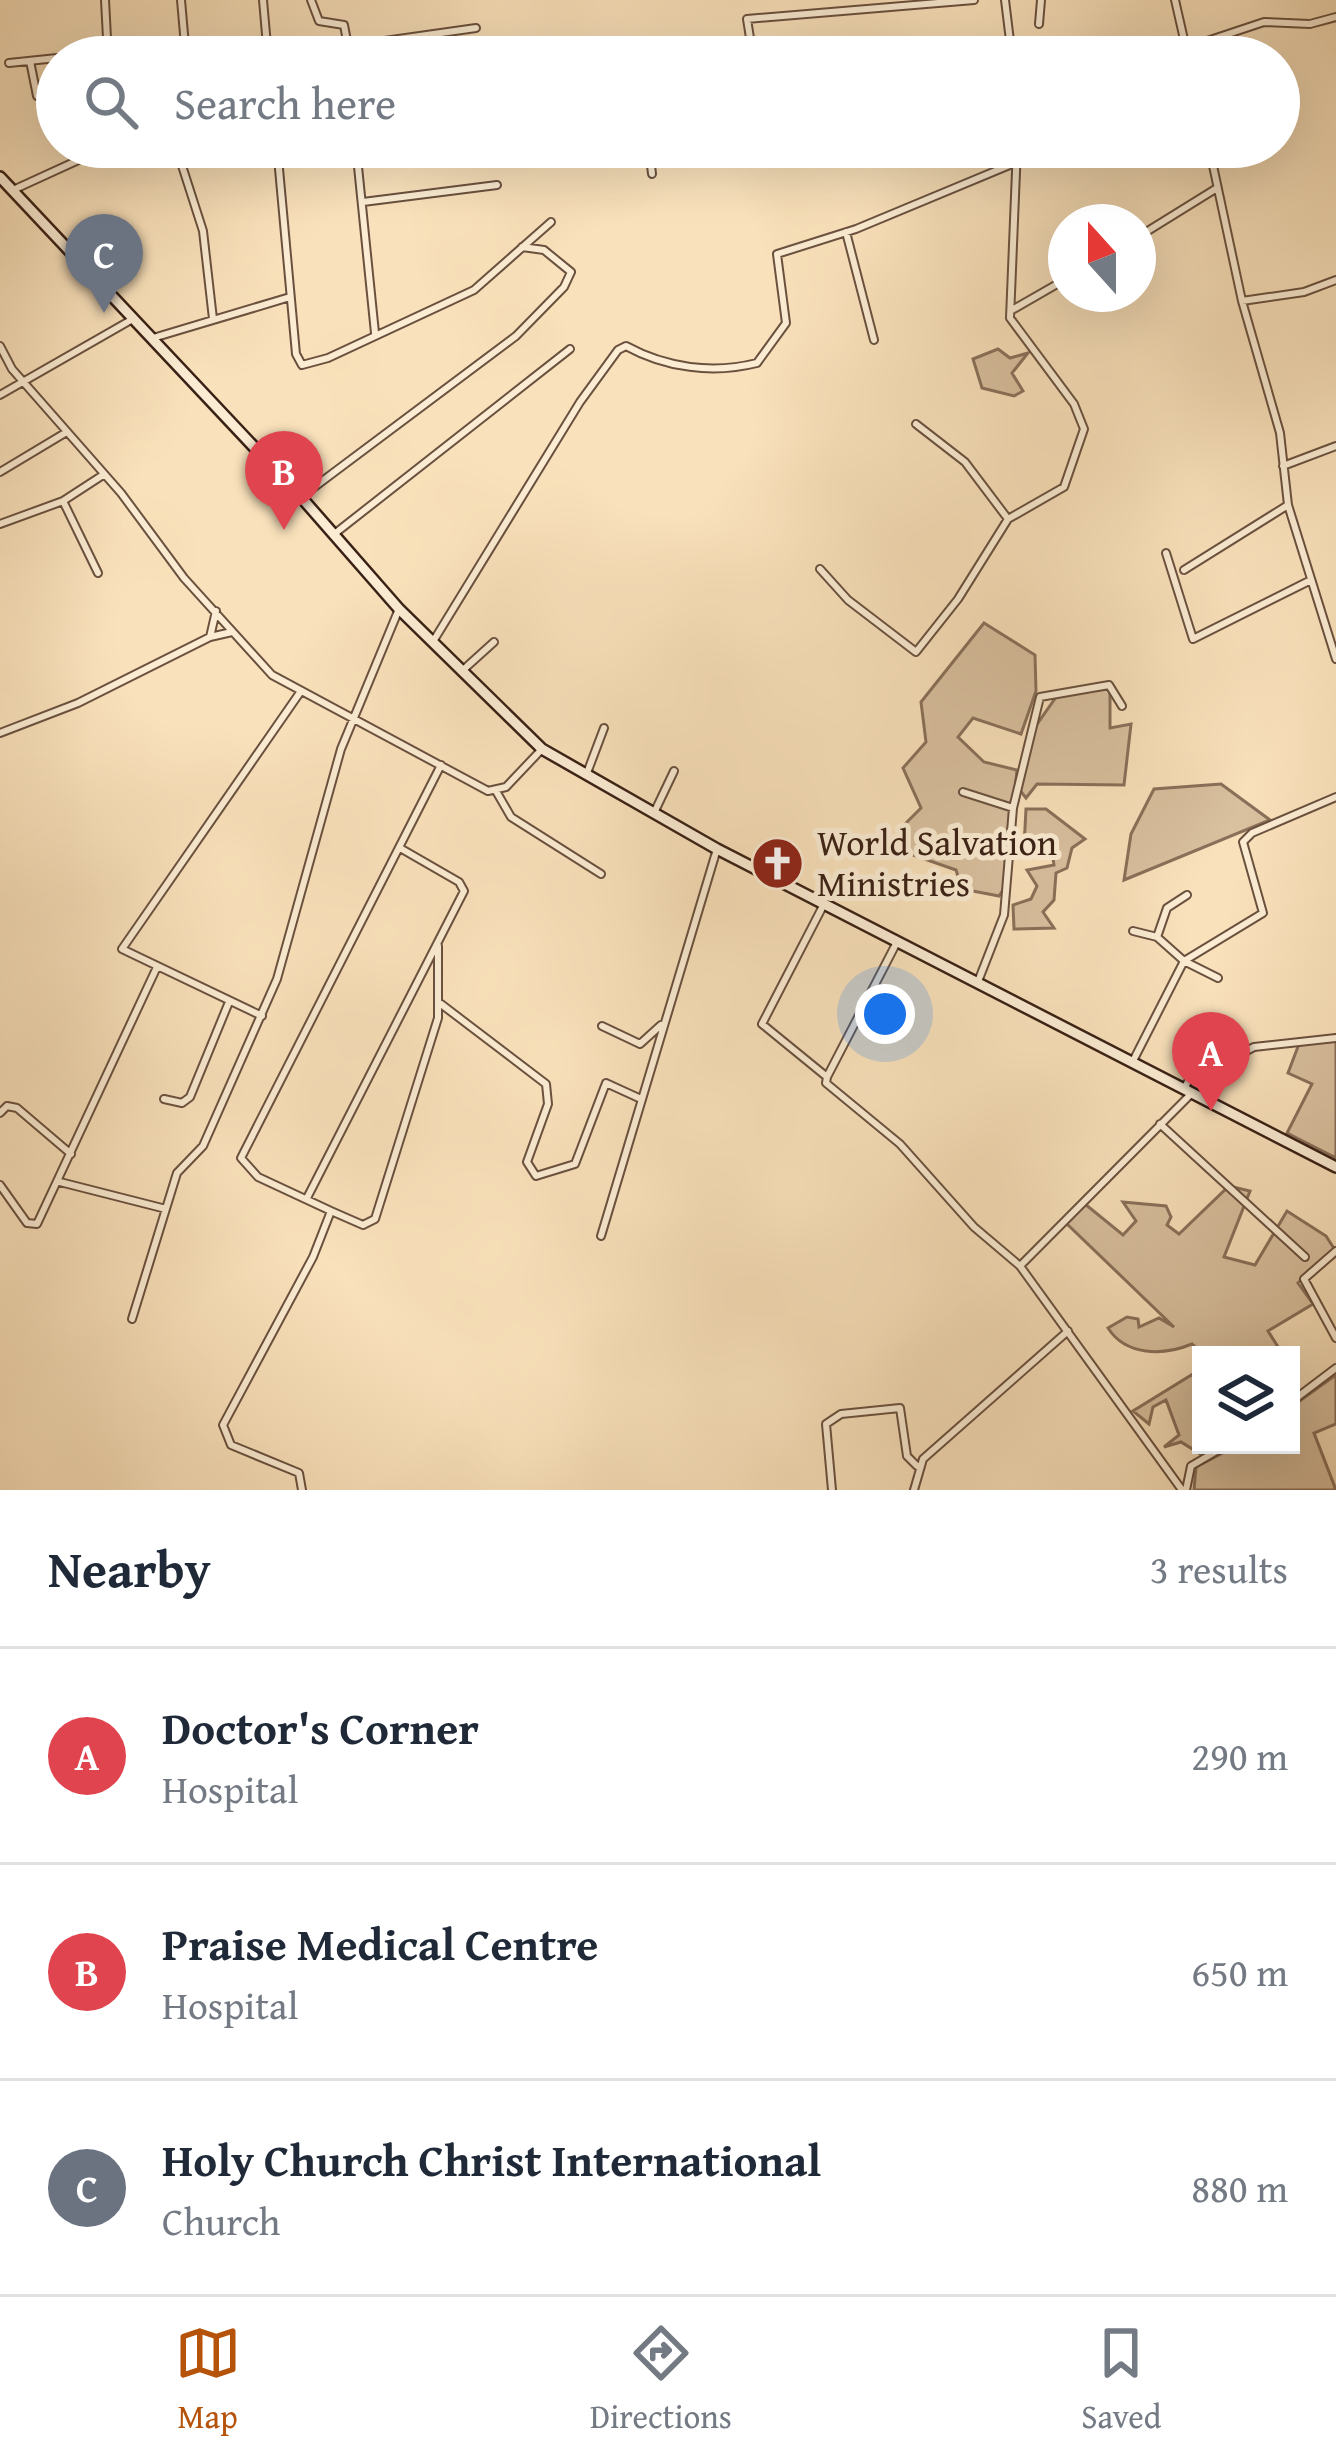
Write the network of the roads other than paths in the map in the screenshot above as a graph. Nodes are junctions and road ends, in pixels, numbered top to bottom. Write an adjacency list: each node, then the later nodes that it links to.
1 (105, 0): 14 (street)
2 (181, 0): 15 (street)
3 (263, 0): 16 (street)
4 (311, 0): 17 (street)
5 (868, 0): 10 (street)
6 (974, 0): 10 (street)
7 (1005, 0): 20 (street)
8 (1041, 0): 12 (street)
9 (1175, 0): 21 (street)
10 (869, 10): 19 (street)
11 (1336, 17): 22 (street)
12 (1040, 24)
13 (476, 28): 18 (street)
14 (107, 36)
15 (184, 36)
16 (266, 36)
17 (347, 36)
18 (420, 36)
19 (750, 36)
20 (1009, 36)
21 (1183, 36)
22 (1228, 36)
23 (36, 60): 24 (street)
24 (30, 61): 25 (street); 26 (street)
25 (9, 63)
26 (36, 91)
27 (61, 168): 39 (street)
28 (183, 168): 51 (street)
29 (279, 168): 47 (street)
30 (359, 168): 40 (street)
31 (651, 168): 35 (street)
32 (1005, 168): 43 (street)
33 (1017, 168): 49 (street)
34 (1213, 168): 38 (street)
35 (652, 174)
36 (0, 177): 39 (street)
37 (497, 184): 40 (street)
38 (1217, 188): 42 (street); 48 (street)
39 (13, 190): 50 (street)
40 (363, 202): 52 (street)
41 (550, 222): 44 (street)
42 (1156, 226)
43 (846, 232): 54 (street); 81 (street)
44 (519, 248): 52 (street); 65 (street)
45 (1336, 280): 48 (street)
46 (1048, 289): 49 (street)
47 (290, 297): 51 (street); 52 (street)
48 (1242, 301): 62 (street)
49 (1010, 311): 68 (street)
50 (131, 320): 53 (street); 57 (street)
51 (213, 320): 53 (street)
52 (375, 333)
53 (150, 339): 65 (street)
54 (874, 340)
55 (0, 346): 57 (street)
56 (570, 349): 70 (street)
57 (27, 382): 58 (street); 60 (street)
58 (0, 394)
59 (916, 424): 68 (street)
60 (64, 433): 63 (street); 64 (street)
61 (1336, 446): 62 (street)
62 (1282, 466): 67 (street)
63 (0, 472)
64 (103, 475): 66 (street); 77 (street)
65 (301, 497): 70 (street)
66 (63, 501): 69 (street); 74 (street)
67 (1288, 506): 73 (street); 75 (street)
68 (1008, 519): 72 (street)
69 (0, 524)
70 (333, 535): 76 (street)
71 (1166, 553): 75 (street)
72 (820, 568)
73 (1184, 570)
74 (98, 573)
75 (1312, 580): 82 (street)
76 (399, 609): 81 (street); 86 (street)
77 (216, 610): 78 (street); 79 (street)
78 (232, 632): 79 (street); 84 (street)
79 (210, 637): 88 (street)
80 (494, 642): 83 (street)
81 (432, 643): 83 (street)
82 (1336, 659)
83 (463, 670): 89 (street)
84 (301, 691): 86 (street); 108 (street)
85 (1122, 706): 96 (street)
86 (355, 721): 90 (street); 113 (street)
87 (604, 728): 92 (street)
88 (0, 733)
89 (542, 749): 92 (street); 93 (street)
90 (441, 764): 93 (street); 98 (street)
91 (674, 772): 97 (street)
92 (586, 776): 97 (street)
93 (496, 791): 100 (street)
94 (963, 792): 96 (street)
95 (1336, 797): 107 (street)
96 (1013, 808): 110 (street)
97 (654, 813): 99 (street)
98 (400, 848): 106 (street); 130 (street)
99 (717, 849): 102 (street); 114 (street)
100 (602, 874)
101 (1187, 895): 104 (street)
102 (824, 903): 105 (street); 120 (street)
103 (1133, 931): 104 (street)
104 (1157, 937): 107 (street)
105 (898, 939): 110 (street); 120 (street)
106 (438, 942): 112 (street); 130 (street)
107 (1184, 961): 109 (street); 118 (street)
108 (157, 968): 111 (street); 126 (street)
109 (1218, 978)
110 (979, 979): 118 (street)
111 (229, 1002): 113 (street); 123 (street)
112 (441, 1004): 122 (street); 132 (street)
113 (263, 1017): 131 (street)
114 (664, 1023): 115 (street); 122 (street)
115 (602, 1026)
116 (1336, 1038): 119 (street)
117 (1208, 1046): 121 (street)
118 (1133, 1061): 121 (street)
119 (1226, 1062)
120 (827, 1077): 136 (street)
121 (1190, 1089): 125 (street); 127 (street)
122 (640, 1099): 133 (street)
123 (164, 1100)
124 (0, 1113): 126 (street)
125 (1160, 1124): 135 (street); 136 (street)
126 (71, 1154): 128 (street)
127 (1336, 1167)
128 (60, 1182): 129 (street); 131 (street)
129 (0, 1185)
130 (307, 1198): 132 (street)
131 (166, 1210): 137 (street)
132 (331, 1211): 146 (street)
133 (601, 1236)
134 (1336, 1252): 139 (street)
135 (1305, 1257)
136 (1020, 1266): 138 (street)
137 (132, 1319)
138 (1068, 1331): 143 (street); 145 (street)
139 (1336, 1338)
140 (1336, 1368): 141 (street)
141 (1300, 1395)
142 (1212, 1454): 144 (street)
143 (917, 1466): 147 (street); 148 (street)
144 (1191, 1466): 145 (street); 149 (street)
145 (1169, 1471): 149 (street)
146 (302, 1490)
147 (832, 1490)
148 (914, 1490)
149 (1184, 1490)

